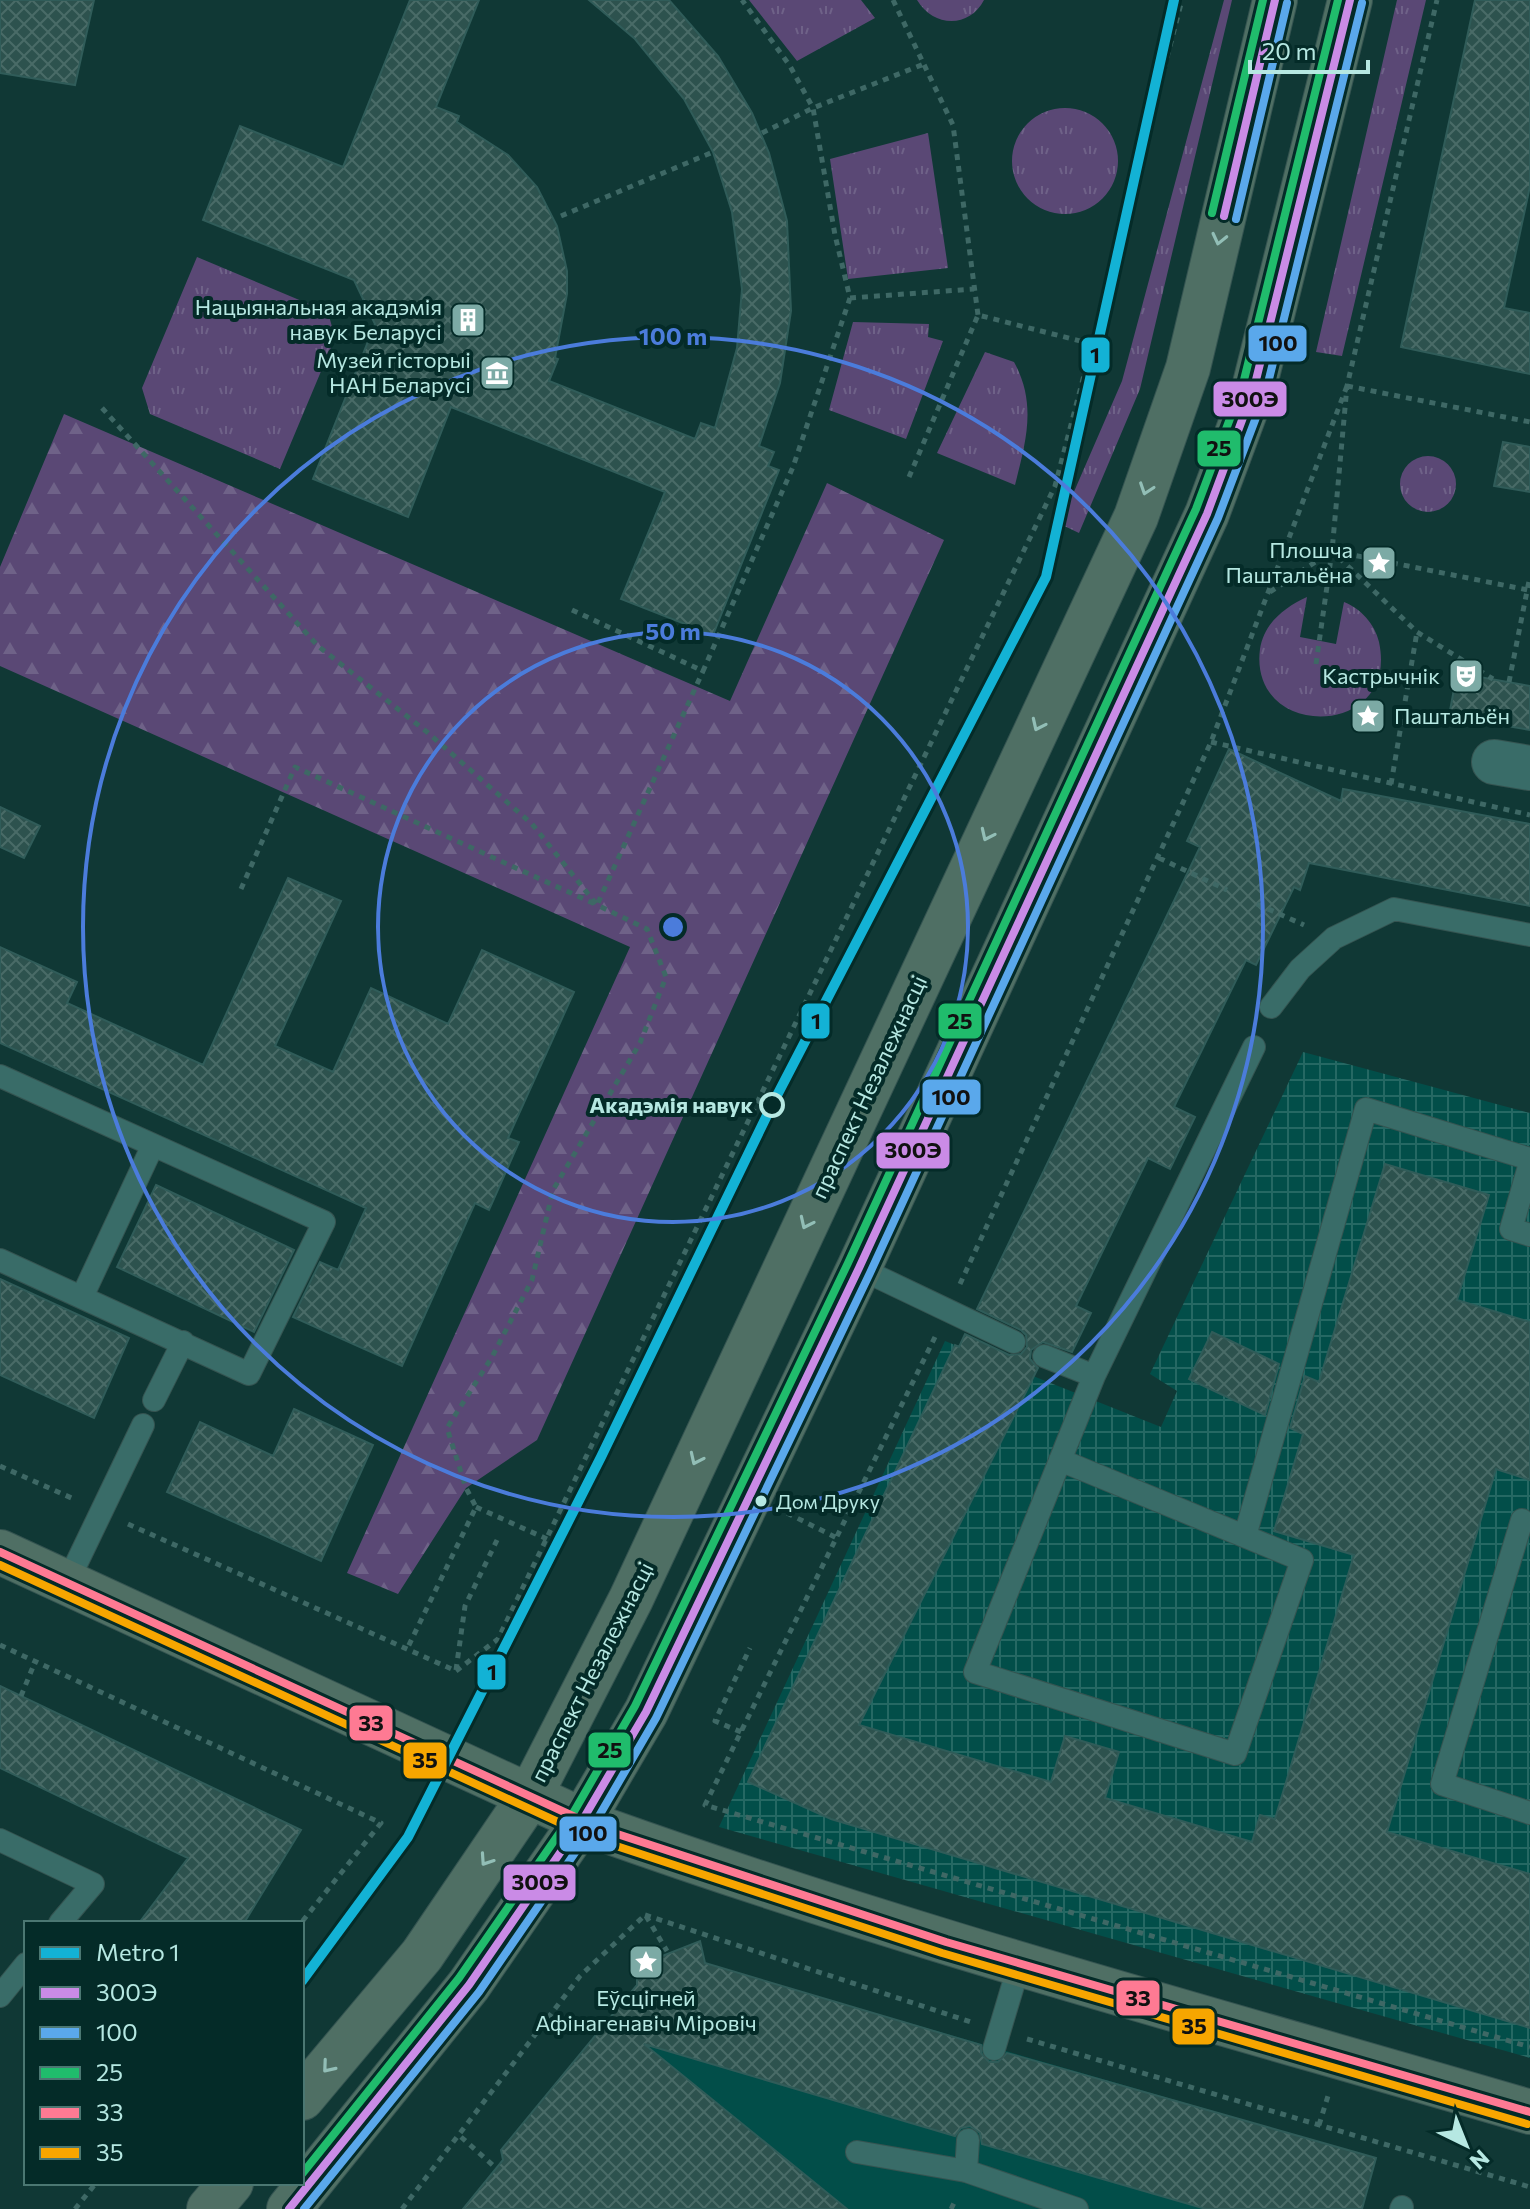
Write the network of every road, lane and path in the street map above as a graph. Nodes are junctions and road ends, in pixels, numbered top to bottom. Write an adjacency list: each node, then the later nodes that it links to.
1 (742, 0): 8 (path)
2 (893, 0): 7 (path)
3 (1182, 0): 15 (path)
4 (1275, 0): 75 (main road, праспект Незалежнасці, one-way to 75)
5 (1350, 0): 47 (main road)
6 (1437, 0): 16 (path)
7 (924, 64): 8 (path); 12 (path)
8 (813, 108): 9 (path); 13 (path)
9 (762, 133)
10 (713, 152): 11 (path)
11 (561, 216)
12 (974, 289): 13 (path); 14 (path)
13 (850, 298): 27 (path)
14 (978, 315): 15 (path); 19 (path)
15 (1092, 344): 65 (path)
16 (1347, 386): 18 (path); 20 (path); 23 (path)
17 (102, 408): 37 (path)
18 (1530, 422)
19 (909, 477)
20 (1332, 551): 22 (path); 23 (path); 25 (path); 26 (path)
21 (1530, 576): 22 (path)
22 (1528, 590): 29 (path)
23 (1269, 593): 30 (path)
24 (572, 610): 27 (path)
25 (1417, 632): 28 (path); 31 (path)
26 (1316, 664)
27 (703, 671): 37 (path)
28 (1493, 679)
29 (1509, 682)
30 (1211, 742): 31 (path); 33 (path)
31 (1391, 784): 32 (path)
32 (1530, 815)
33 (1159, 858): 35 (path); 49 (path)
34 (241, 889): 37 (path)
35 (1227, 890)
36 (1257, 904): 39 (path)
37 (597, 905): 58 (path)
38 (1530, 935): 39 (lane)
39 (1334, 938): 40 (lane)
40 (1271, 1007)
41 (1254, 1047): 53 (lane)
42 (0, 1076): 43 (lane)
43 (153, 1145): 48 (lane); 50 (lane)
44 (1530, 1161): 45 (lane); 63 (lane)
45 (1530, 1235)
46 (0, 1260): 48 (lane)
47 (859, 1268): 49 (lane); 77 (main road)
48 (82, 1297): 50 (lane)
49 (948, 1311): 51 (lane); 64 (path)
50 (183, 1342): 54 (lane)
51 (1014, 1342)
52 (1044, 1356): 53 (lane)
53 (1094, 1376): 56 (lane)
54 (154, 1400)
55 (143, 1425): 59 (lane)
56 (1060, 1460): 63 (lane); 63 (lane)
57 (0, 1466): 59 (path)
58 (476, 1507): 65 (path); 70 (path)
59 (102, 1511): 67 (lane); 70 (path)
60 (794, 1517): 64 (path)
61 (1522, 1520): 76 (lane)
62 (499, 1536): 72 (path)
63 (1245, 1536)
64 (837, 1538): 74 (path)
65 (547, 1539): 72 (path)
66 (0, 1552): 67 (main road)
67 (67, 1583): 75 (main road)
68 (0, 1645): 71 (path)
69 (750, 1648): 74 (path)
70 (407, 1649): 72 (path)
71 (35, 1662): 73 (path); 81 (path)
72 (456, 1671)
73 (21, 1696)
74 (741, 1732): 87 (path)
75 (530, 1796): 77 (main road); 88 (main road, праспект Незалежнасці, one-way to 88)
76 (1530, 1813)
77 (582, 1821): 83 (main road); 100 (main road)
78 (0, 1840): 80 (lane)
79 (645, 1915): 82 (path); 86 (path); 90 (path)
80 (62, 1921)
81 (303, 1921)
82 (667, 1951)
83 (1020, 1962): 86 (lane); 89 (main road)
84 (24, 1966): 85 (lane)
85 (0, 1996)
86 (997, 2040): 97 (path)
87 (1530, 2047)
88 (304, 2096)
89 (1530, 2112)
90 (461, 2137): 93 (path); 101 (path)
91 (968, 2140): 94 (lane)
92 (857, 2152): 94 (lane)
93 (496, 2168)
94 (966, 2171): 102 (lane)
95 (94, 2185): 98 (path)
96 (229, 2185): 99 (main road)
97 (1530, 2187)
98 (75, 2209)
99 (209, 2209)
100 (289, 2209)
101 (402, 2209)
102 (1077, 2209)

